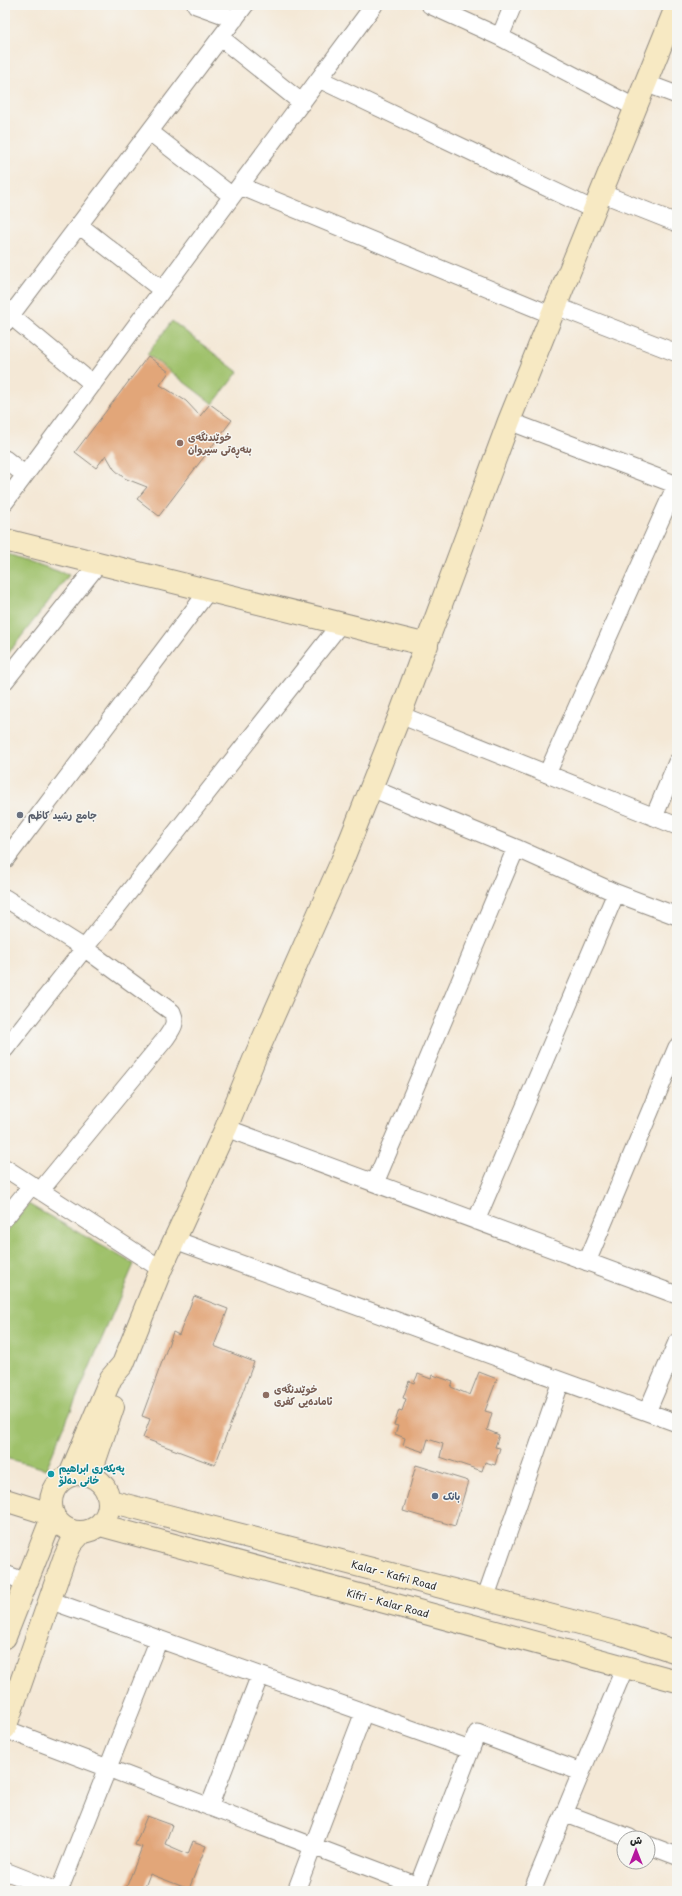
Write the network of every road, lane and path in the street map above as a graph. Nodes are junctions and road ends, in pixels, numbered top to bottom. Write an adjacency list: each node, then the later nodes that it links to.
1 (196, 5): 7 (street)
2 (245, 5): 7 (street)
3 (374, 5): 10 (street)
4 (430, 5): 8 (street)
5 (513, 5): 8 (street)
6 (677, 5): 11 (street)
7 (235, 19): 9 (street)
8 (500, 37): 14 (street)
9 (221, 38): 13 (street); 15 (street)
10 (319, 79): 13 (street); 17 (street)
11 (645, 83): 12 (street); 14 (street)
12 (677, 95)
13 (302, 102): 16 (street)
14 (636, 108): 17 (street)
15 (150, 132): 16 (street); 19 (street)
16 (236, 191): 20 (street); 21 (street)
17 (598, 202): 18 (street); 21 (street)
18 (677, 223)
19 (79, 225): 20 (street); 22 (street)
20 (162, 290): 24 (street)
21 (554, 310): 23 (street); 25 (street)
22 (8, 319): 24 (street)
23 (677, 353)
24 (93, 384): 27 (street)
25 (509, 421): 28 (street); 34 (street)
26 (5, 459): 27 (street)
27 (25, 475): 29 (street)
28 (677, 485): 39 (street)
29 (5, 502)
30 (5, 540): 31 (street)
31 (99, 563): 32 (street); 35 (street)
32 (209, 590): 33 (street); 44 (street)
33 (342, 623): 34 (street); 48 (street)
34 (427, 645): 37 (street)
35 (10, 666): 36 (street)
36 (5, 681)
37 (400, 715): 39 (street); 40 (street)
38 (677, 762): 41 (street)
39 (547, 774): 41 (street)
40 (372, 788): 43 (street); 51 (street)
41 (654, 817): 42 (street)
42 (677, 826)
43 (516, 848): 45 (street); 53 (street)
44 (5, 860)
45 (616, 893): 47 (street); 56 (street)
46 (5, 898): 48 (street)
47 (677, 916)
48 (84, 948): 50 (street); 54 (street)
49 (677, 1047): 58 (street)
50 (5, 1049)
51 (226, 1128): 53 (street); 57 (street)
52 (5, 1168): 54 (street)
53 (375, 1183): 56 (street)
54 (36, 1188): 55 (street); 59 (street)
55 (5, 1218)
56 (476, 1221): 58 (street)
57 (175, 1240): 59 (street); 62 (street)
58 (587, 1262): 60 (street)
59 (161, 1269): 65 (street)
60 (677, 1295)
61 (677, 1342): 63 (street)
62 (561, 1381): 63 (street); 72 (street)
63 (647, 1412): 64 (street)
64 (677, 1423)
65 (80, 1475): 67 (street); 68 (street)
66 (5, 1500): 68 (street)
67 (110, 1501): 69 (street); 72 (street, Kalar - Kafri Road)
68 (53, 1515): 69 (street); 71 (street)
69 (91, 1529): 73 (street); 77 (street, Kifri - Kalar Road)
70 (5, 1574): 71 (street)
71 (26, 1582): 74 (street)
72 (485, 1599): 76 (street, Kalar - Kafri Road)
73 (49, 1600): 75 (street); 81 (street)
74 (5, 1637)
75 (160, 1639): 78 (street); 83 (street)
76 (677, 1652)
77 (625, 1667): 79 (street, Kifri - Kalar Road); 84 (street)
78 (260, 1675): 80 (street); 85 (street)
79 (677, 1681)
80 (364, 1712): 82 (street); 88 (street)
81 (5, 1728): 83 (street)
82 (470, 1750): 84 (street); 92 (street)
83 (108, 1768): 85 (street); 94 (street)
84 (581, 1772): 86 (street)
85 (209, 1807): 88 (street)
86 (564, 1813): 87 (street); 96 (street)
87 (616, 1833)
88 (313, 1846): 92 (street); 95 (street)
89 (656, 1848): 90 (street)
90 (677, 1856)
91 (5, 1871): 93 (street)
92 (417, 1888)
93 (56, 1891)
94 (59, 1891)
95 (296, 1891)
96 (532, 1891)

